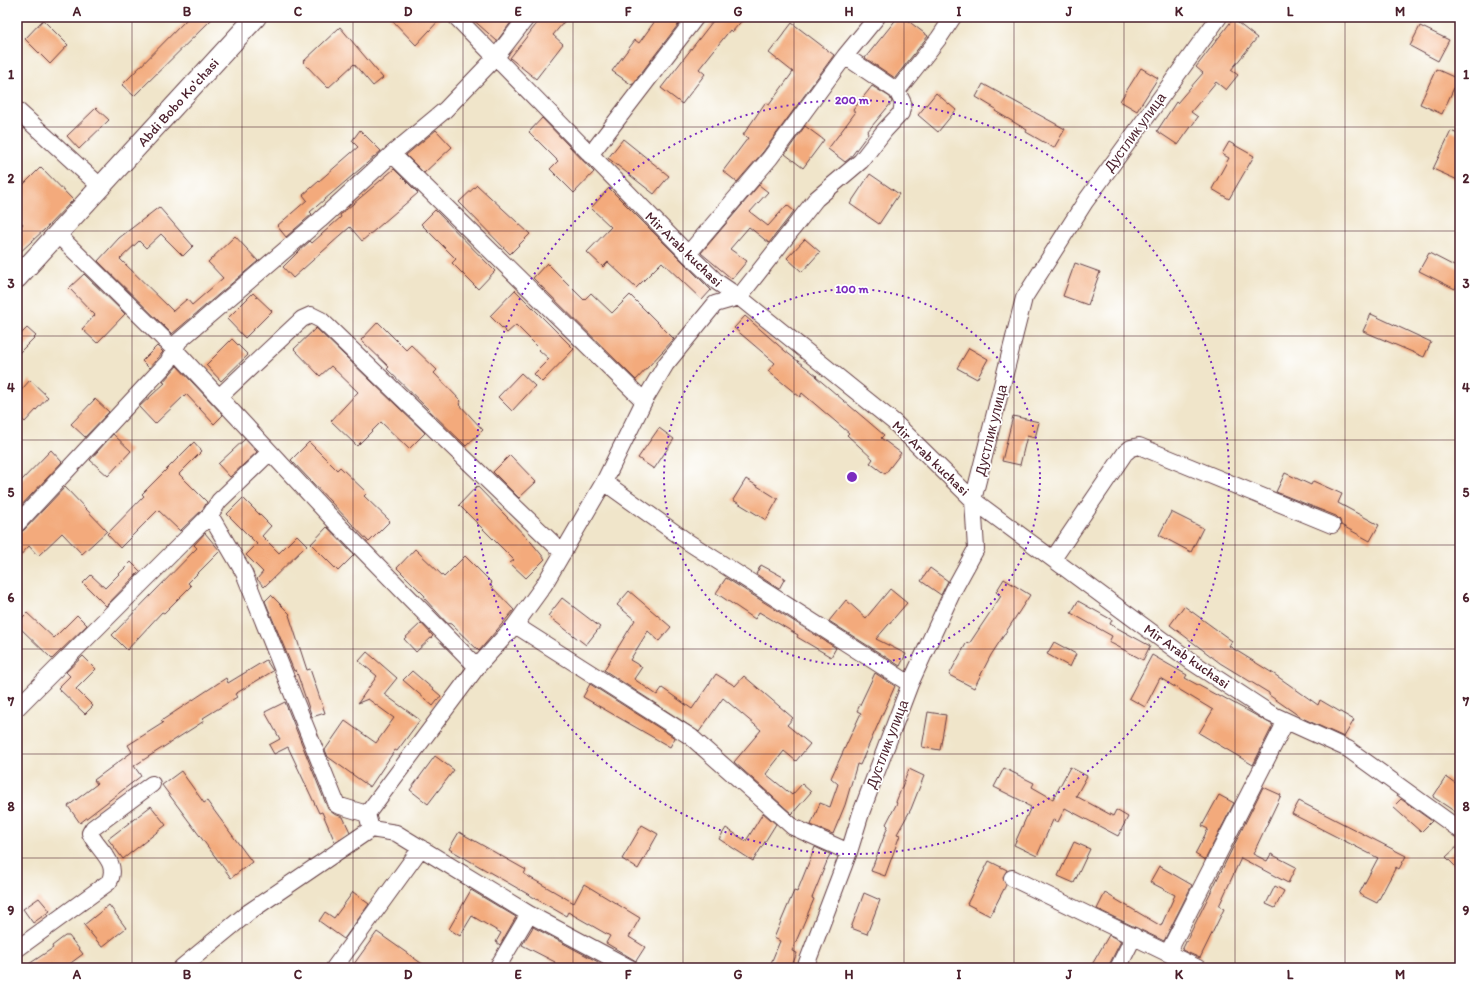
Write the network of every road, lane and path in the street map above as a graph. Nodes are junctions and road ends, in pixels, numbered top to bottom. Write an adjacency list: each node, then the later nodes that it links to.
1 (256, 17): 14 (main road, Abdi Bobo Ko'chasi)
2 (456, 17): 9 (street, Mir Arab kuchasi)
3 (527, 17): 9 (street)
4 (696, 17): 13 (street)
5 (877, 17): 8 (street)
6 (953, 17): 10 (street)
7 (1219, 17): 24 (street, Дустлик улица)
8 (845, 56): 10 (street); 16 (street)
9 (496, 57): 12 (street); 13 (street, Mir Arab kuchasi)
10 (897, 91): 18 (street)
11 (17, 110): 14 (street)
12 (392, 154): 19 (street); 21 (street)
13 (590, 155): 16 (street, Mir Arab kuchasi)
14 (101, 187): 15 (main road, Abdi Bobo Ko'chasi)
15 (57, 234): 17 (main road, Abdi Bobo Ko'chasi); 19 (street)
16 (688, 254): 18 (street, Mir Arab kuchasi)
17 (17, 278)
18 (738, 297): 21 (street); 24 (street, Mir Arab kuchasi)
19 (174, 349): 20 (street); 26 (street)
20 (219, 397): 22 (street); 28 (street)
21 (644, 401): 23 (street)
22 (270, 452): 25 (street); 31 (street)
23 (604, 482): 28 (street); 32 (street)
24 (973, 500): 29 (street, Mir Arab kuchasi); 32 (street, Дустлик улица)
25 (210, 515): 33 (street); 36 (street)
26 (17, 524)
27 (1332, 525): 29 (street)
28 (563, 553): 30 (street)
29 (1054, 559): 34 (street, Mir Arab kuchasi)
30 (514, 625): 31 (street); 39 (street)
31 (477, 667): 36 (street)
32 (910, 684): 39 (street, Дустлик улица)
33 (17, 708)
34 (1286, 721): 37 (street, Mir Arab kuchasi); 44 (street)
35 (152, 784): 43 (street)
36 (369, 822): 38 (street); 45 (street)
37 (1460, 830)
38 (421, 848): 41 (street); 46 (street)
39 (849, 852): 49 (street, Дустлик улица)
40 (1012, 878): 42 (street)
41 (529, 914): 47 (street); 48 (street)
42 (1134, 936): 44 (street); 50 (street)
43 (17, 949)
44 (1168, 953): 51 (street)
45 (181, 968)
46 (334, 968)
47 (497, 968)
48 (630, 968)
49 (805, 968)
50 (1118, 968)
51 (1198, 968)

